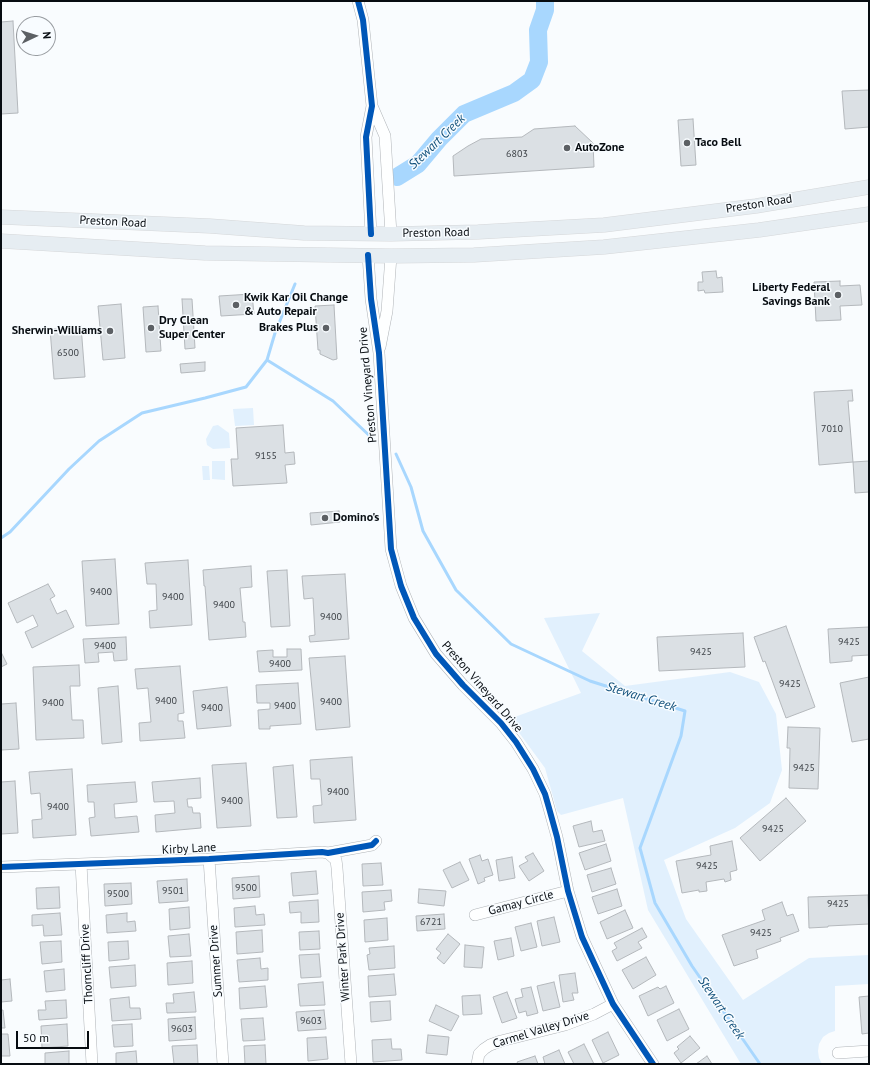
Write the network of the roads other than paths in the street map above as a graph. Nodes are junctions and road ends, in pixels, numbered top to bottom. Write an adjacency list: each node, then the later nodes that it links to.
1 (358, 1): 2 (street)
2 (372, 106): 8 (street); 9 (street)
3 (869, 187): 5 (main road, Preston Road)
4 (869, 214): 10 (main road, Preston Road)
5 (671, 216): 7 (main road, Preston Road); 10 (main road)
6 (1, 217): 8 (main road, Preston Road)
7 (655, 219): 9 (main road, Preston Road); 12 (main road)
8 (371, 234): 9 (main road, Preston Road); 13 (main road)
9 (391, 234): 14 (main road)
10 (674, 239): 12 (main road, Preston Road)
11 (1, 241): 13 (main road, Preston Road)
12 (658, 241): 14 (main road, Preston Road)
13 (368, 255): 14 (main road, Preston Road); 15 (street, Preston Vineyard Drive)
14 (391, 256): 15 (street, Preston Vineyard Drive)
15 (379, 353): 21 (street, Preston Vineyard Drive)
16 (376, 841): 17 (street, Kirby Lane)
17 (328, 853): 18 (street, Kirby Lane); 28 (street, Winter Park Drive)
18 (209, 859): 19 (street, Kirby Lane); 27 (street, Summer Drive)
19 (81, 864): 20 (street, Kirby Lane); 26 (street, Thorncliff Drive)
20 (1, 867)
21 (568, 891): 22 (street, Gamay Circle); 23 (street, Preston Vineyard Drive)
22 (475, 915)
23 (613, 1004): 29 (street, Carmel Valley Drive); 30 (street, Preston Vineyard Drive)
24 (869, 1051): 25 (street)
25 (838, 1053)
26 (92, 1064)
27 (223, 1064)
28 (351, 1064)
29 (477, 1064)
30 (653, 1064)

